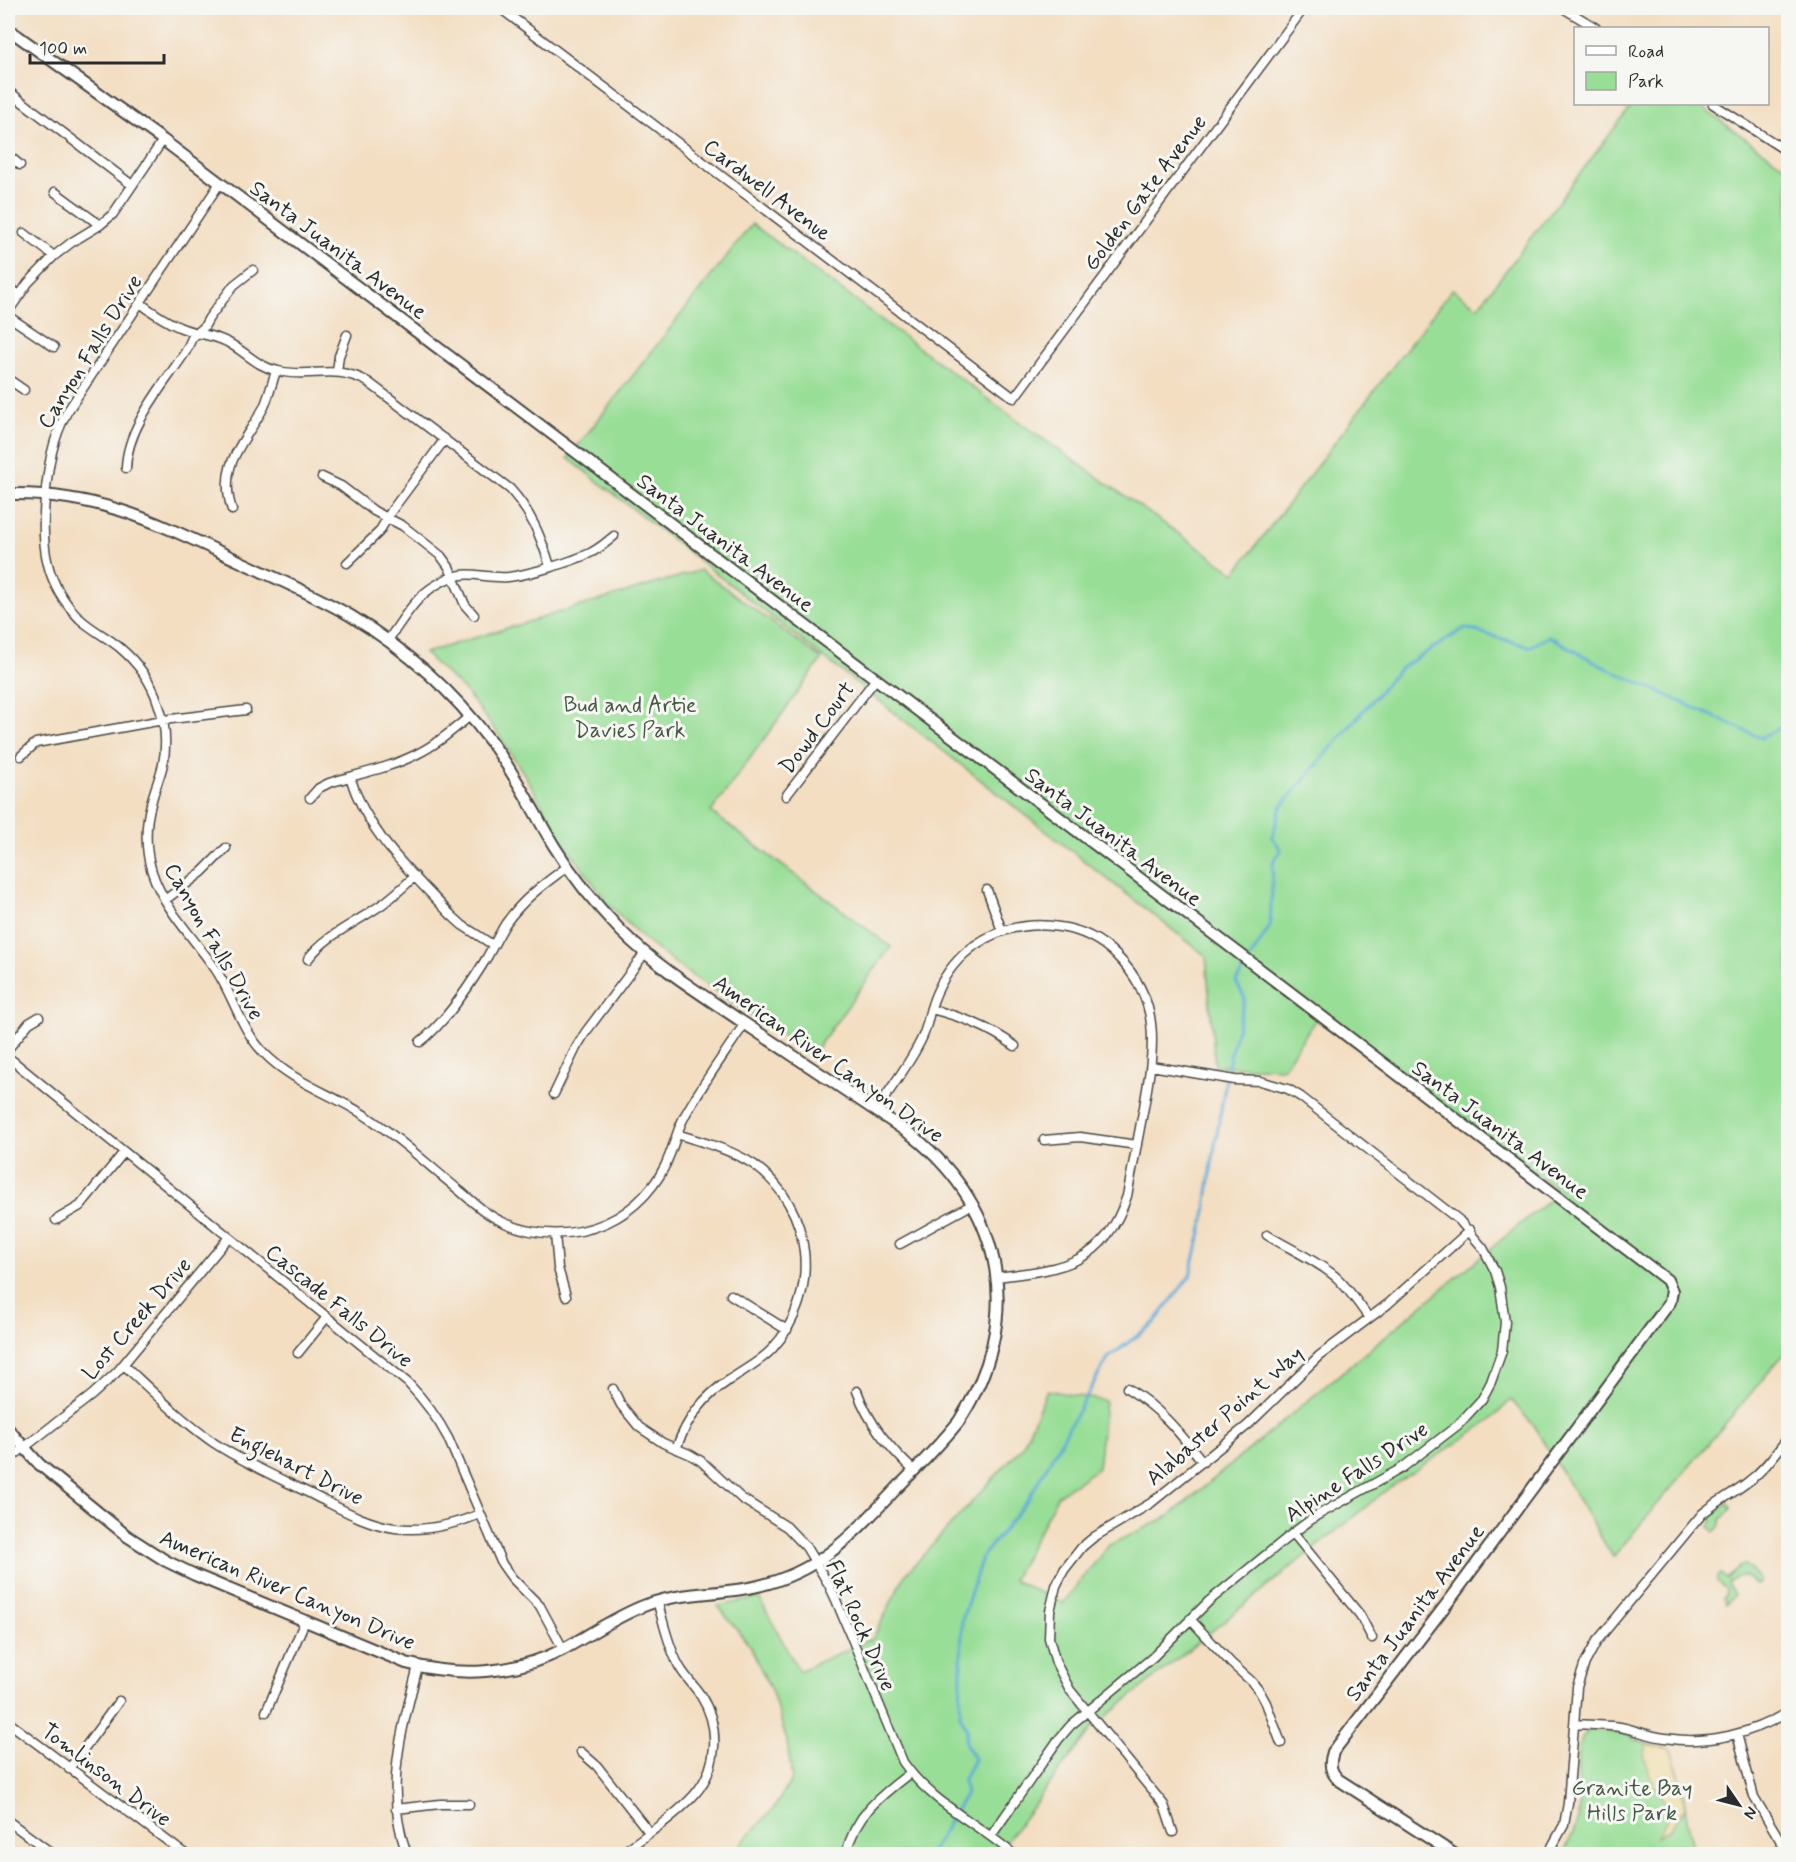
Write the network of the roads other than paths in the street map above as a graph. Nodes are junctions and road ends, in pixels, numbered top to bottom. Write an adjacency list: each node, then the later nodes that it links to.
1 (501, 8): 30 (street, Cardwell Avenue)
2 (1304, 8): 30 (street, Golden Gate Avenue)
3 (1563, 8): 4 (street)
4 (1594, 27)
5 (8, 29): 8 (street, Santa Juanita Avenue)
6 (8, 91): 13 (street)
7 (1715, 105): 9 (street)
8 (163, 140): 12 (street, Santa Juanita Avenue); 13 (street)
9 (1788, 152)
10 (8, 156): 11 (street)
11 (20, 165)
12 (220, 183): 21 (street, Canyon Falls Drive); 44 (street, Santa Juanita Avenue)
13 (132, 185): 15 (street)
14 (55, 192): 15 (street)
15 (100, 225): 17 (street)
16 (24, 233): 17 (street)
17 (54, 256): 20 (street)
18 (253, 270): 23 (street)
19 (8, 286): 20 (street)
20 (19, 295): 22 (street)
21 (140, 303): 23 (street); 35 (street, Canyon Falls Drive)
22 (8, 314): 25 (street)
23 (197, 333): 26 (street); 32 (street)
24 (347, 335): 27 (street)
25 (54, 347)
26 (276, 371): 27 (street); 36 (street)
27 (337, 371): 31 (street)
28 (8, 380): 29 (street)
29 (24, 390)
30 (1014, 398)
31 (445, 439): 37 (street); 40 (street)
32 (126, 468)
33 (322, 477): 37 (street)
34 (8, 494): 35 (street, American River Canyon Drive)
35 (46, 495): 43 (street, American River Canyon Drive); 47 (street, Canyon Falls Drive)
36 (232, 510)
37 (388, 518): 39 (street); 41 (street)
38 (614, 536): 40 (street)
39 (347, 563)
40 (550, 566): 41 (street)
41 (454, 577): 42 (street); 43 (street)
42 (474, 615)
43 (388, 640): 46 (street, American River Canyon Drive)
44 (875, 680): 50 (street, Dowd Court); 133 (street, Santa Juanita Avenue)
45 (246, 710): 47 (street)
46 (470, 716): 49 (street); 53 (street, American River Canyon Drive)
47 (163, 720): 48 (street); 56 (street, Canyon Falls Drive)
48 (21, 756)
49 (350, 777): 51 (street); 54 (street)
50 (786, 796)
51 (310, 798)
52 (225, 848): 56 (street)
53 (567, 867): 58 (street); 59 (street, American River Canyon Drive)
54 (415, 876): 58 (street); 60 (street)
55 (987, 890): 57 (street)
56 (165, 900): 78 (street, Canyon Falls Drive)
57 (1002, 931): 61 (street); 68 (street)
58 (493, 945): 64 (street)
59 (645, 953): 63 (street, American River Canyon Drive); 69 (street)
60 (308, 959)
61 (931, 1010): 65 (street); 70 (street)
62 (39, 1017): 66 (street)
63 (745, 1023): 70 (street, American River Canyon Drive); 71 (street, Canyon Falls Drive)
64 (420, 1042)
65 (1016, 1046)
66 (8, 1049)
67 (8, 1057): 74 (street, Cascade Falls Drive)
68 (1151, 1066): 73 (street); 77 (street, Alpine Falls Drive)
69 (554, 1094)
70 (876, 1111): 75 (street, American River Canyon Drive)
71 (677, 1134): 78 (street, Canyon Falls Drive); 87 (street)
72 (1044, 1140): 73 (street)
73 (1137, 1145): 82 (street)
74 (124, 1152): 76 (street); 80 (street, Cascade Falls Drive)
75 (973, 1204): 81 (street); 82 (street, American River Canyon Drive)
76 (56, 1220)
77 (1470, 1230): 86 (street, Alabaster Point Way); 101 (street, Alpine Falls Drive)
78 (555, 1234): 84 (street)
79 (1267, 1235): 86 (street)
80 (229, 1237): 85 (street, Cascade Falls Drive); 89 (street, Lost Creek Drive)
81 (900, 1244)
82 (996, 1277): 99 (street, American River Canyon Drive)
83 (731, 1295): 87 (street)
84 (566, 1296)
85 (327, 1317): 88 (street); 100 (street, Cascade Falls Drive)
86 (1369, 1318): 98 (street, Alabaster Point Way)
87 (786, 1330): 96 (street)
88 (298, 1353)
89 (124, 1365): 95 (street, Lost Creek Drive); 100 (street, Englehart Drive)
90 (1127, 1388): 98 (street)
91 (613, 1389): 96 (street, Flat Rock Drive)
92 (857, 1391): 99 (street)
93 (8, 1429): 95 (street, American River Canyon Drive)
94 (1788, 1438): 114 (street)
95 (23, 1448): 97 (street, Lost Creek Drive); 105 (street, American River Canyon Drive)
96 (676, 1449): 102 (street, Flat Rock Drive)
97 (8, 1460)
98 (1203, 1462): 110 (street, Alabaster Point Way)
99 (914, 1471): 102 (street, American River Canyon Drive)
100 (480, 1514): 107 (street, Cascade Falls Drive)
101 (1293, 1533): 104 (street, Alpine Falls Drive); 106 (street)
102 (816, 1563): 103 (street, American River Canyon Drive); 119 (street, Flat Rock Drive)
103 (657, 1601): 107 (street, American River Canyon Drive); 123 (street)
104 (1190, 1619): 110 (street, Alpine Falls Drive); 116 (street)
105 (304, 1621): 108 (street, American River Canyon Drive); 111 (street)
106 (1372, 1638)
107 (563, 1649): 108 (street, American River Canyon Drive)
108 (418, 1666): 121 (street)
109 (119, 1701): 118 (street)
110 (1087, 1711): 124 (street, Alabaster Point Way); 125 (street, Alpine Falls Drive)
111 (266, 1712)
112 (1788, 1712): 115 (street)
113 (8, 1722): 118 (street, Tomlinson Drive)
114 (1574, 1724): 115 (street); 134 (street)
115 (1737, 1734): 126 (street)
116 (1281, 1743)
117 (581, 1752): 123 (street)
118 (69, 1769): 128 (street, Tomlinson Drive)
119 (910, 1773): 125 (street, Flat Rock Drive); 131 (street)
120 (469, 1804): 121 (street)
121 (396, 1809): 129 (street)
122 (8, 1821): 127 (street)
123 (649, 1832): 130 (street)
124 (1173, 1832)
125 (991, 1836): 132 (street, Flat Rock Drive)
126 (1783, 1845)
127 (50, 1854)
128 (185, 1854)
129 (407, 1854)
130 (621, 1854)
131 (846, 1854)
132 (1012, 1854)
133 (1454, 1854)
134 (1548, 1854)

